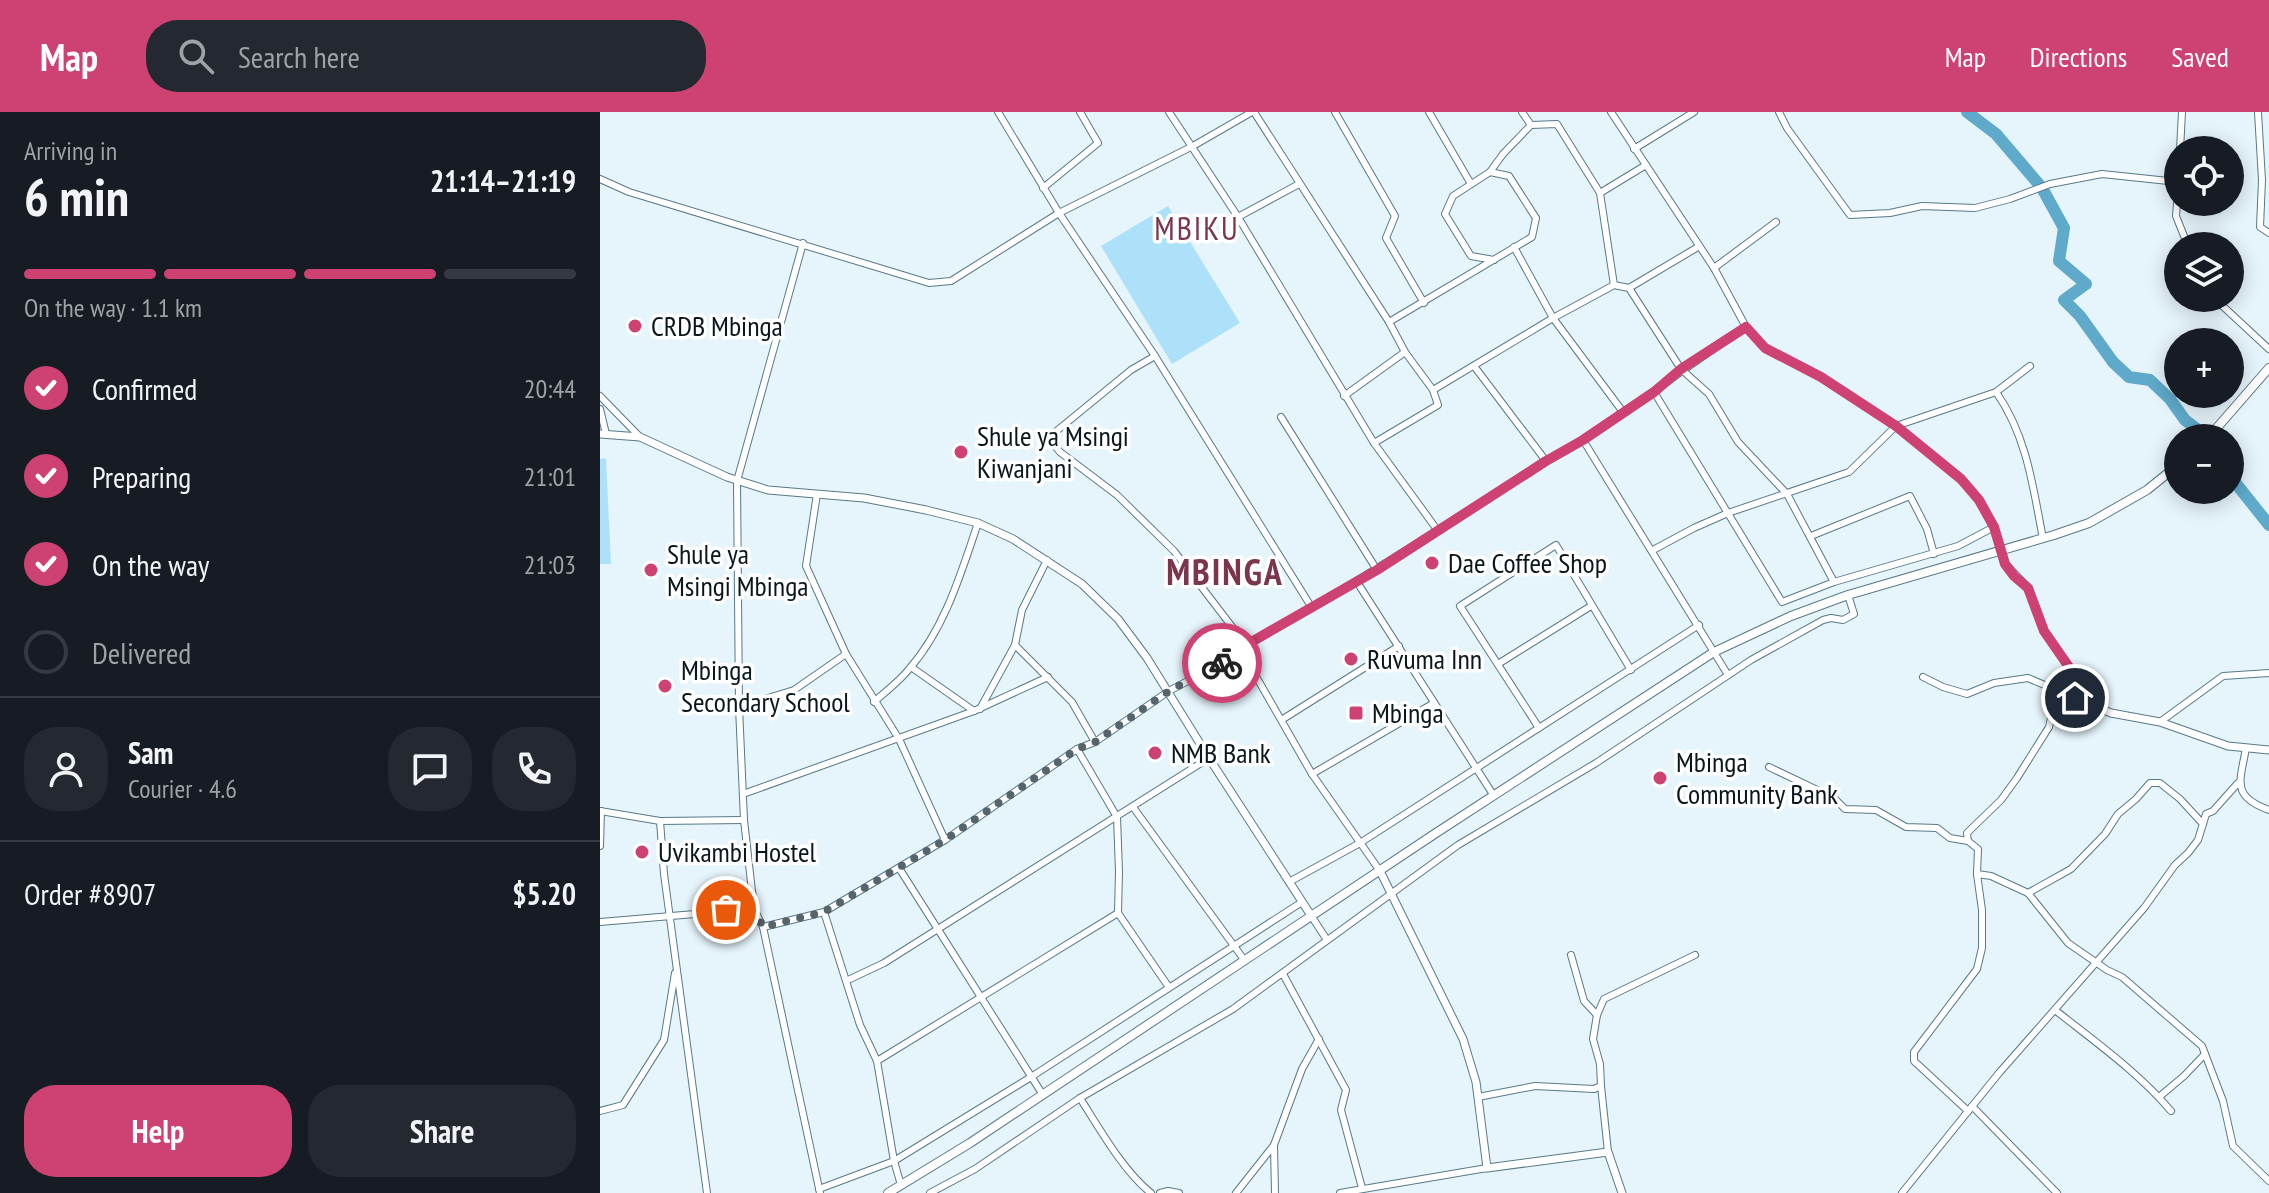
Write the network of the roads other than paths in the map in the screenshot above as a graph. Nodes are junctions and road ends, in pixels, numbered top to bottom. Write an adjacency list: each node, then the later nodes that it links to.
1 (998, 112): 23 (street)
2 (1080, 112): 23 (street)
3 (1169, 112): 15 (street)
4 (1253, 112): 15 (street); 21 (street)
5 (1335, 112): 36 (street)
6 (1429, 112): 22 (street)
7 (1522, 112): 13 (street)
8 (1611, 112): 16 (street)
9 (1694, 112): 16 (street)
10 (1779, 112): 20 (street)
11 (2182, 112): 14 (street)
12 (2258, 112): 28 (street)
13 (1531, 125): 18 (street); 24 (street)
14 (2181, 136)
15 (1193, 146): 25 (street); 26 (street)
16 (1634, 149): 17 (street)
17 (1646, 165): 24 (street); 31 (street)
18 (1490, 172): 22 (street); 30 (street)
19 (600, 179): 29 (street)
20 (2164, 181)
21 (1299, 184): 26 (street); 39 (street)
22 (1471, 184): 32 (street)
23 (1043, 188): 25 (street)
24 (1600, 193): 34 (street)
25 (1059, 213): 29 (street); 43 (street)
26 (1238, 217): 52 (street)
27 (1776, 222): 33 (street)
28 (2269, 233)
29 (803, 243): 64 (street)
30 (1514, 247): 32 (street); 38 (street)
31 (1698, 247): 33 (street); 35 (street)
32 (1494, 260): 36 (street)
33 (1714, 268): 40 (street)
34 (1614, 285): 35 (street); 38 (street)
35 (1629, 288): 47 (street)
36 (1424, 303): 39 (street)
37 (2229, 312): 41 (street)
38 (1553, 318): 44 (street); 54 (street)
39 (1389, 322): 42 (street)
40 (1746, 327): 47 (street); 57 (street)
41 (2269, 349)
42 (1405, 352): 48 (street); 52 (street)
43 (1155, 356): 82 (street); 86 (street)
44 (1474, 366): 48 (street); 62 (street)
45 (2030, 366): 50 (street)
46 (2269, 368): 56 (main road)
47 (1681, 369): 49 (street); 66 (street)
48 (1433, 390): 61 (street)
49 (1654, 392): 54 (street); 67 (street)
50 (1996, 392): 57 (street); 72 (street)
51 (600, 396): 59 (street)
52 (1344, 396): 61 (street)
53 (600, 409): 58 (street)
54 (1623, 412): 60 (street)
55 (1281, 417): 77 (street)
56 (2220, 424)
57 (1896, 426): 66 (street); 69 (street)
58 (603, 434): 59 (street)
59 (640, 437): 64 (street)
60 (1583, 440): 62 (street); 73 (street)
61 (1374, 443): 70 (street)
62 (1546, 461): 70 (street)
63 (2164, 475): 72 (main road)
64 (737, 481): 65 (street); 101 (street)
65 (817, 494): 68 (street); 88 (street)
66 (1787, 494): 67 (street); 71 (street)
67 (1728, 513): 73 (street); 79 (street)
68 (978, 523): 76 (street); 90 (street)
69 (1994, 527): 74 (street); 75 (street)
70 (1438, 531): 77 (street)
71 (1811, 536): 75 (street); 79 (street)
72 (2043, 539): 74 (main road)
73 (1653, 550): 83 (street)
74 (2001, 551): 80 (main road); 98 (street)
75 (1934, 554): 79 (street)
76 (1047, 560): 84 (street); 97 (street)
77 (1377, 570): 78 (street)
78 (1357, 582): 82 (street); 85 (street)
79 (1834, 582)
80 (1848, 595): 87 (main road); 93 (street)
81 (1591, 606): 89 (street); 89 (street); 91 (street)
82 (1312, 608): 86 (street)
83 (1699, 625): 87 (street); 91 (street)
84 (1015, 645): 94 (street); 102 (street)
85 (1399, 646): 100 (street); 103 (street)
86 (1244, 648): 97 (street); 103 (street)
87 (1714, 652): 93 (street); 117 (main road)
88 (846, 654): 99 (street); 101 (street)
89 (1498, 664): 105 (street)
90 (911, 667): 99 (street); 102 (street)
91 (1631, 670): 105 (street)
92 (2269, 673): 104 (street)
93 (1728, 675): 133 (street)
94 (1048, 677): 102 (street); 107 (street)
95 (1923, 677): 96 (street)
96 (2057, 690): 98 (street); 126 (street)
97 (1169, 691): 107 (street); 111 (street)
98 (2075, 698): 104 (street)
99 (874, 702): 106 (street)
100 (1434, 703): 113 (street); 114 (street)
101 (739, 707): 116 (street)
102 (977, 710): 106 (street)
103 (1283, 719): 114 (street)
104 (2160, 722): 108 (street)
105 (1539, 728): 113 (street)
106 (899, 739): 116 (street); 125 (street)
107 (1095, 742): 109 (street)
108 (2246, 748): 110 (street); 115 (street)
109 (1077, 749): 121 (street); 125 (street)
110 (2269, 750)
111 (1209, 758): 118 (street); 132 (street)
112 (1769, 767): 126 (street)
113 (1475, 768): 117 (street); 127 (street)
114 (1312, 774): 127 (street)
115 (2238, 783): 119 (street); 124 (street)
116 (743, 794): 122 (street)
117 (1494, 796): 130 (main road)
118 (1133, 807): 121 (street); 145 (street)
119 (2269, 810)
120 (600, 811): 123 (street); 128 (street)
121 (1117, 817): 138 (street); 143 (street)
122 (744, 820): 123 (street); 136 (street)
123 (660, 821): 139 (street)
124 (2203, 824): 134 (street); 149 (street)
125 (945, 840): 129 (street)
126 (1968, 841): 131 (street)
127 (1360, 843): 130 (street); 132 (street)
128 (600, 846)
129 (899, 868): 137 (street); 143 (street)
130 (1380, 871): 133 (street); 140 (main road)
131 (1977, 874): 134 (street); 166 (street)
132 (1289, 882): 135 (street)
133 (1390, 892): 144 (street); 163 (street)
134 (2028, 893): 149 (street)
135 (1302, 902): 140 (street); 145 (street)
136 (754, 909): 139 (street); 142 (street)
137 (824, 912): 142 (street); 152 (street)
138 (1118, 913): 153 (street); 154 (street)
139 (670, 914): 141 (street); 150 (street)
140 (1312, 917): 144 (street); 148 (main road)
141 (600, 922)
142 (763, 927): 176 (street)
143 (935, 929): 152 (street); 154 (street)
144 (1327, 940): 151 (street)
145 (1232, 945): 148 (street); 153 (street)
146 (1571, 955): 156 (street)
147 (1695, 955): 156 (street)
148 (1245, 961): 162 (main road)
149 (2094, 961): 155 (street); 158 (street)
150 (677, 964): 167 (street); 177 (street)
151 (1283, 974): 157 (street); 165 (street)
152 (848, 980): 159 (street)
153 (1168, 986): 160 (street)
154 (983, 998): 159 (street); 160 (street)
155 (2055, 1010): 164 (street); 166 (street)
156 (1597, 1015): 161 (street)
157 (1319, 1039): 169 (street); 175 (street)
158 (2205, 1054): 164 (street); 173 (street)
159 (877, 1061): 171 (street)
160 (1031, 1077): 162 (street); 171 (street)
161 (1601, 1086): 163 (street); 170 (street)
162 (1043, 1095): 174 (main road)
163 (1478, 1097): 172 (street)
164 (2159, 1097): 168 (street)
165 (1080, 1098): 179 (street); 180 (street)
166 (1970, 1108): 187 (street); 188 (street)
167 (600, 1111)
168 (2171, 1111)
169 (1274, 1145): 183 (street); 184 (street)
170 (1608, 1152): 172 (street); 186 (street)
171 (894, 1161): 174 (street); 176 (street)
172 (1487, 1168): 175 (street)
173 (2269, 1181)
174 (901, 1185): 178 (main road)
175 (1362, 1188): 185 (street)
176 (819, 1191)
177 (707, 1193)
178 (888, 1193)
179 (930, 1193)
180 (1151, 1193)
181 (1160, 1193): 182 (street)
182 (1179, 1193)
183 (1236, 1193)
184 (1275, 1193)
185 (1340, 1193)
186 (1622, 1193)
187 (1902, 1193)
188 (2057, 1193)

